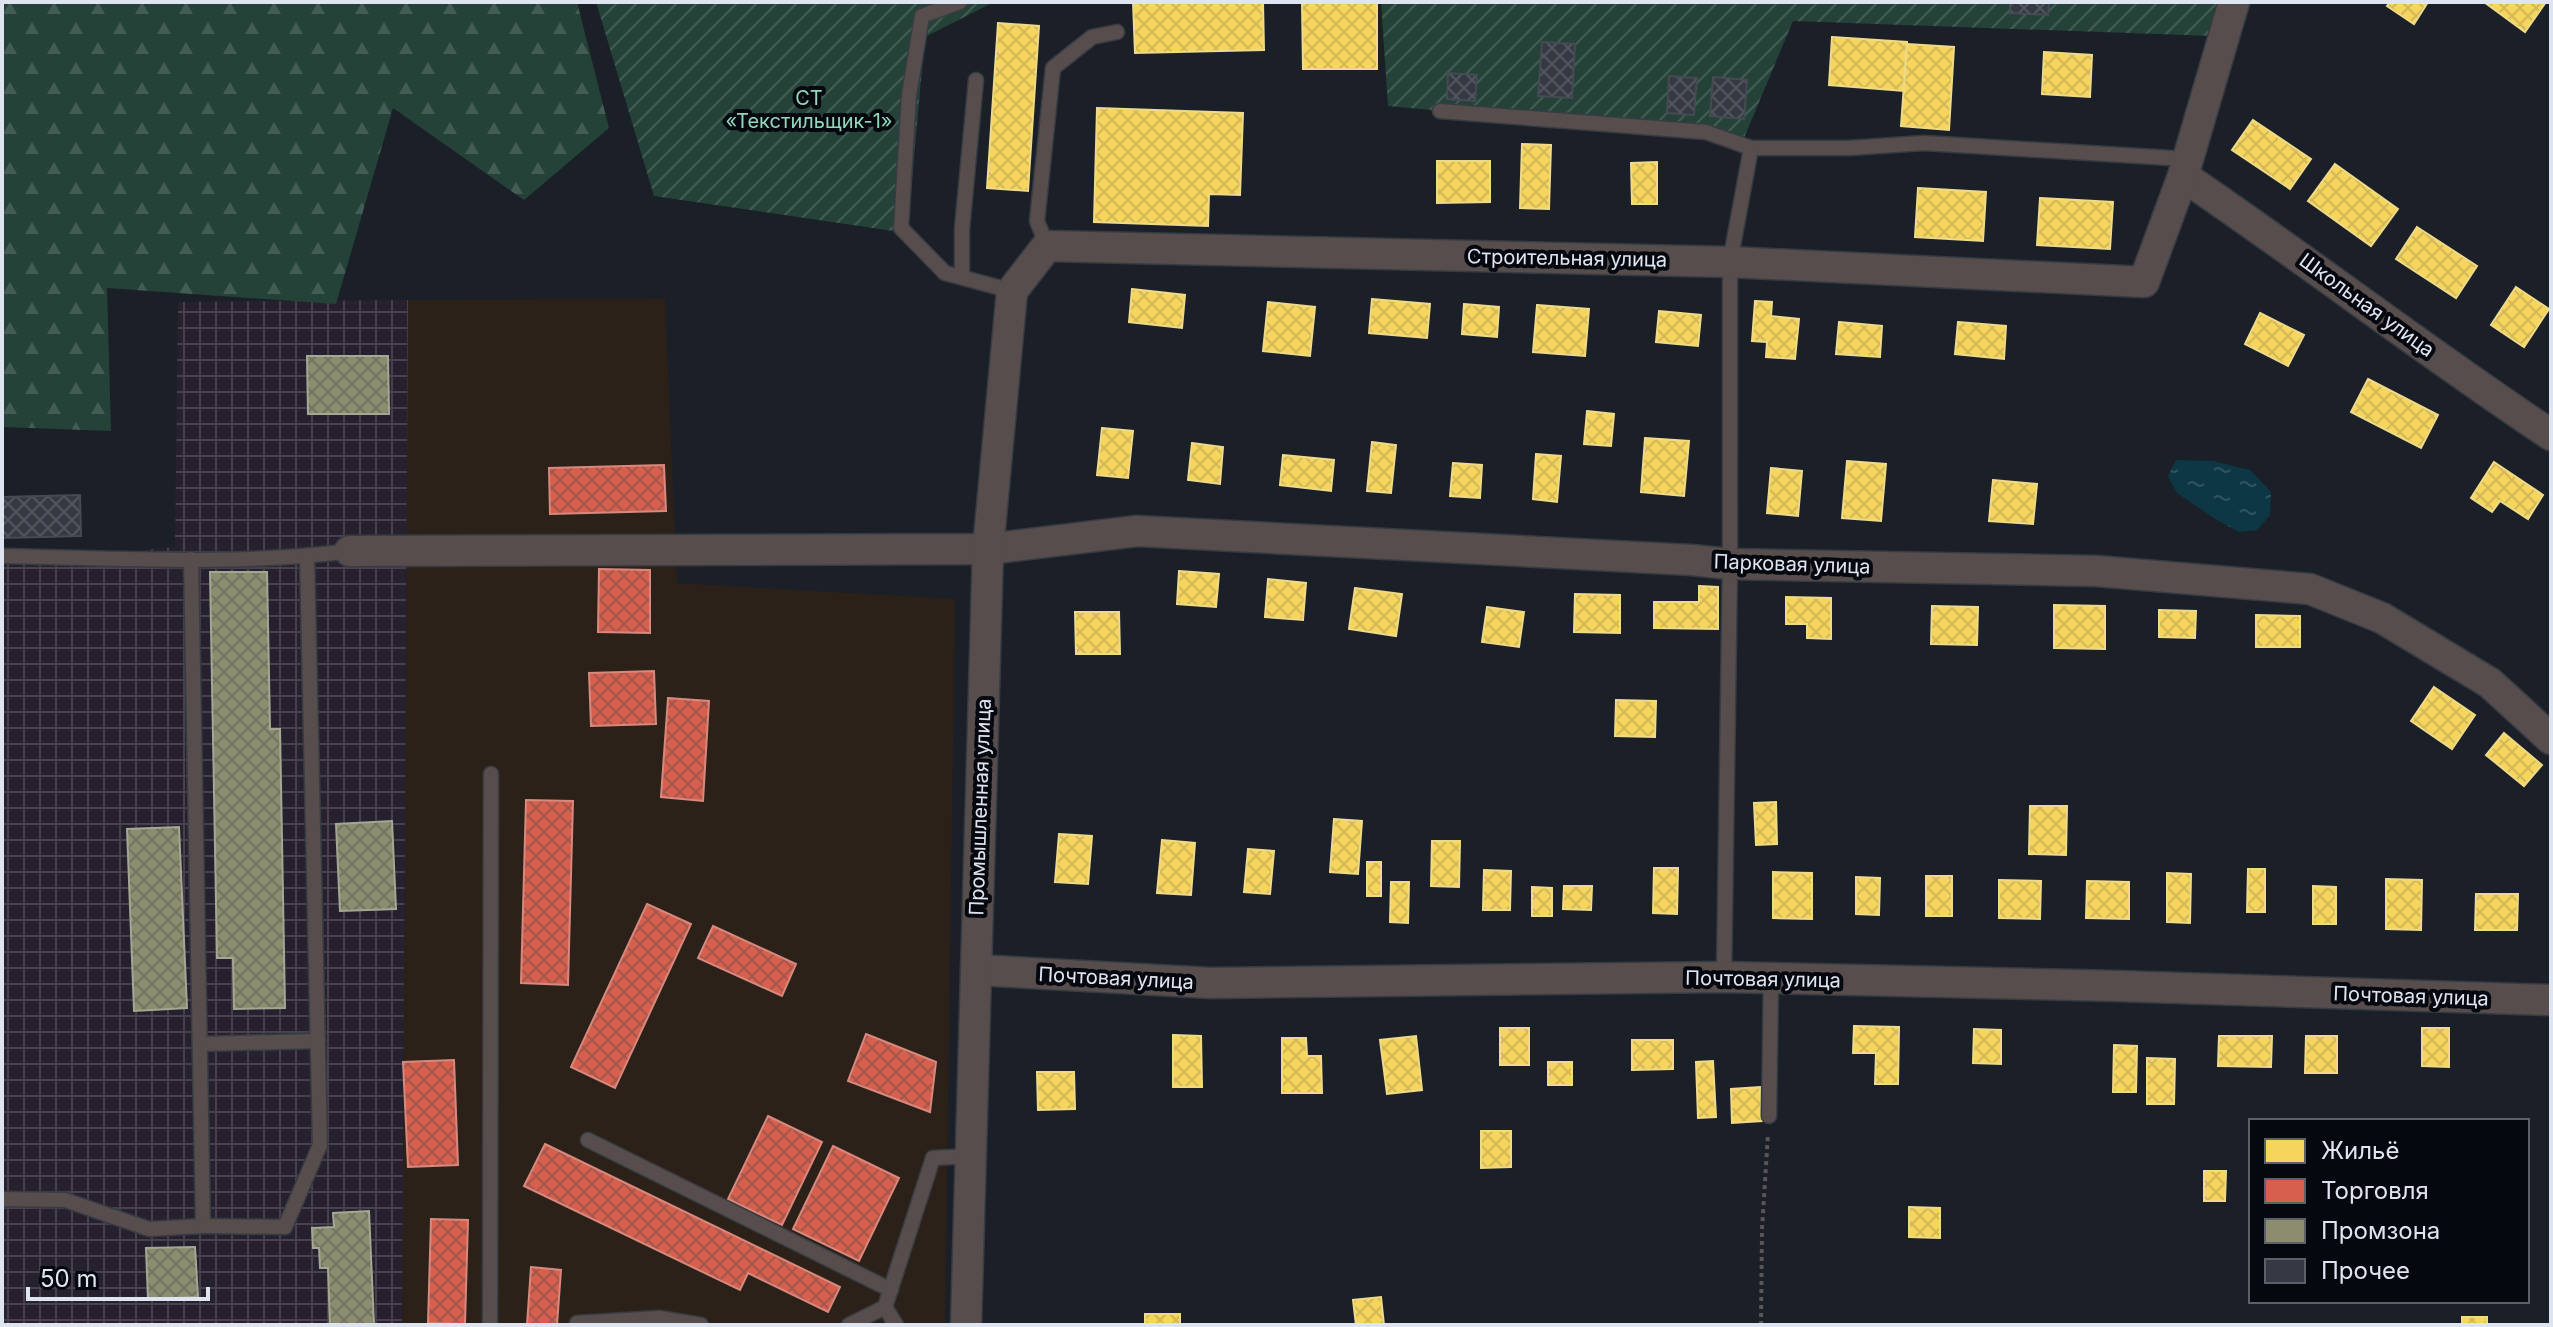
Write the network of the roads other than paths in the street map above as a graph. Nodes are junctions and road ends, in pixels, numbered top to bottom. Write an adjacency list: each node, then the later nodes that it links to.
1 (960, 2): 10 (lane)
2 (2234, 2): 7 (street)
3 (1117, 32): 8 (lane)
4 (976, 80): 10 (lane)
5 (1440, 111): 6 (lane)
6 (1751, 148): 7 (lane); 9 (lane)
7 (2186, 168): 9 (street, Строительная улица); 12 (street, Школьная улица)
8 (1047, 246): 9 (street, Строительная улица); 11 (street)
9 (1730, 262): 18 (lane)
10 (962, 277): 11 (lane)
11 (1012, 291): 13 (street, Промышленная улица)
12 (2551, 435)
13 (988, 549): 14 (street, Парковая улица); 18 (street, Парковая улица); 21 (street, Промышленная улица)
14 (350, 551): 16 (lane)
15 (2, 556): 17 (lane)
16 (307, 556): 17 (lane); 25 (lane)
17 (191, 559): 26 (lane)
18 (1730, 564): 19 (street, Парковая улица); 22 (lane)
19 (2551, 739)
20 (491, 774): 34 (lane)
21 (976, 970): 22 (street, Почтовая улица); 29 (street, Промышленная улица)
22 (1724, 977): 23 (street, Почтовая улица)
23 (1771, 978): 24 (street, Почтовая улица); 27 (lane)
24 (2551, 1000)
25 (318, 1041): 26 (lane); 31 (lane)
26 (200, 1044): 31 (lane)
27 (1769, 1116)
28 (588, 1140): 32 (lane)
29 (971, 1156): 32 (lane); 39 (street, Промышленная улица)
30 (2, 1199): 31 (lane)
31 (203, 1226)
32 (891, 1290): 33 (lane)
33 (885, 1307): 37 (lane); 38 (lane)
34 (490, 1325)
35 (577, 1325): 36 (lane)
36 (701, 1325)
37 (849, 1325)
38 (896, 1325)
39 (966, 1325)

